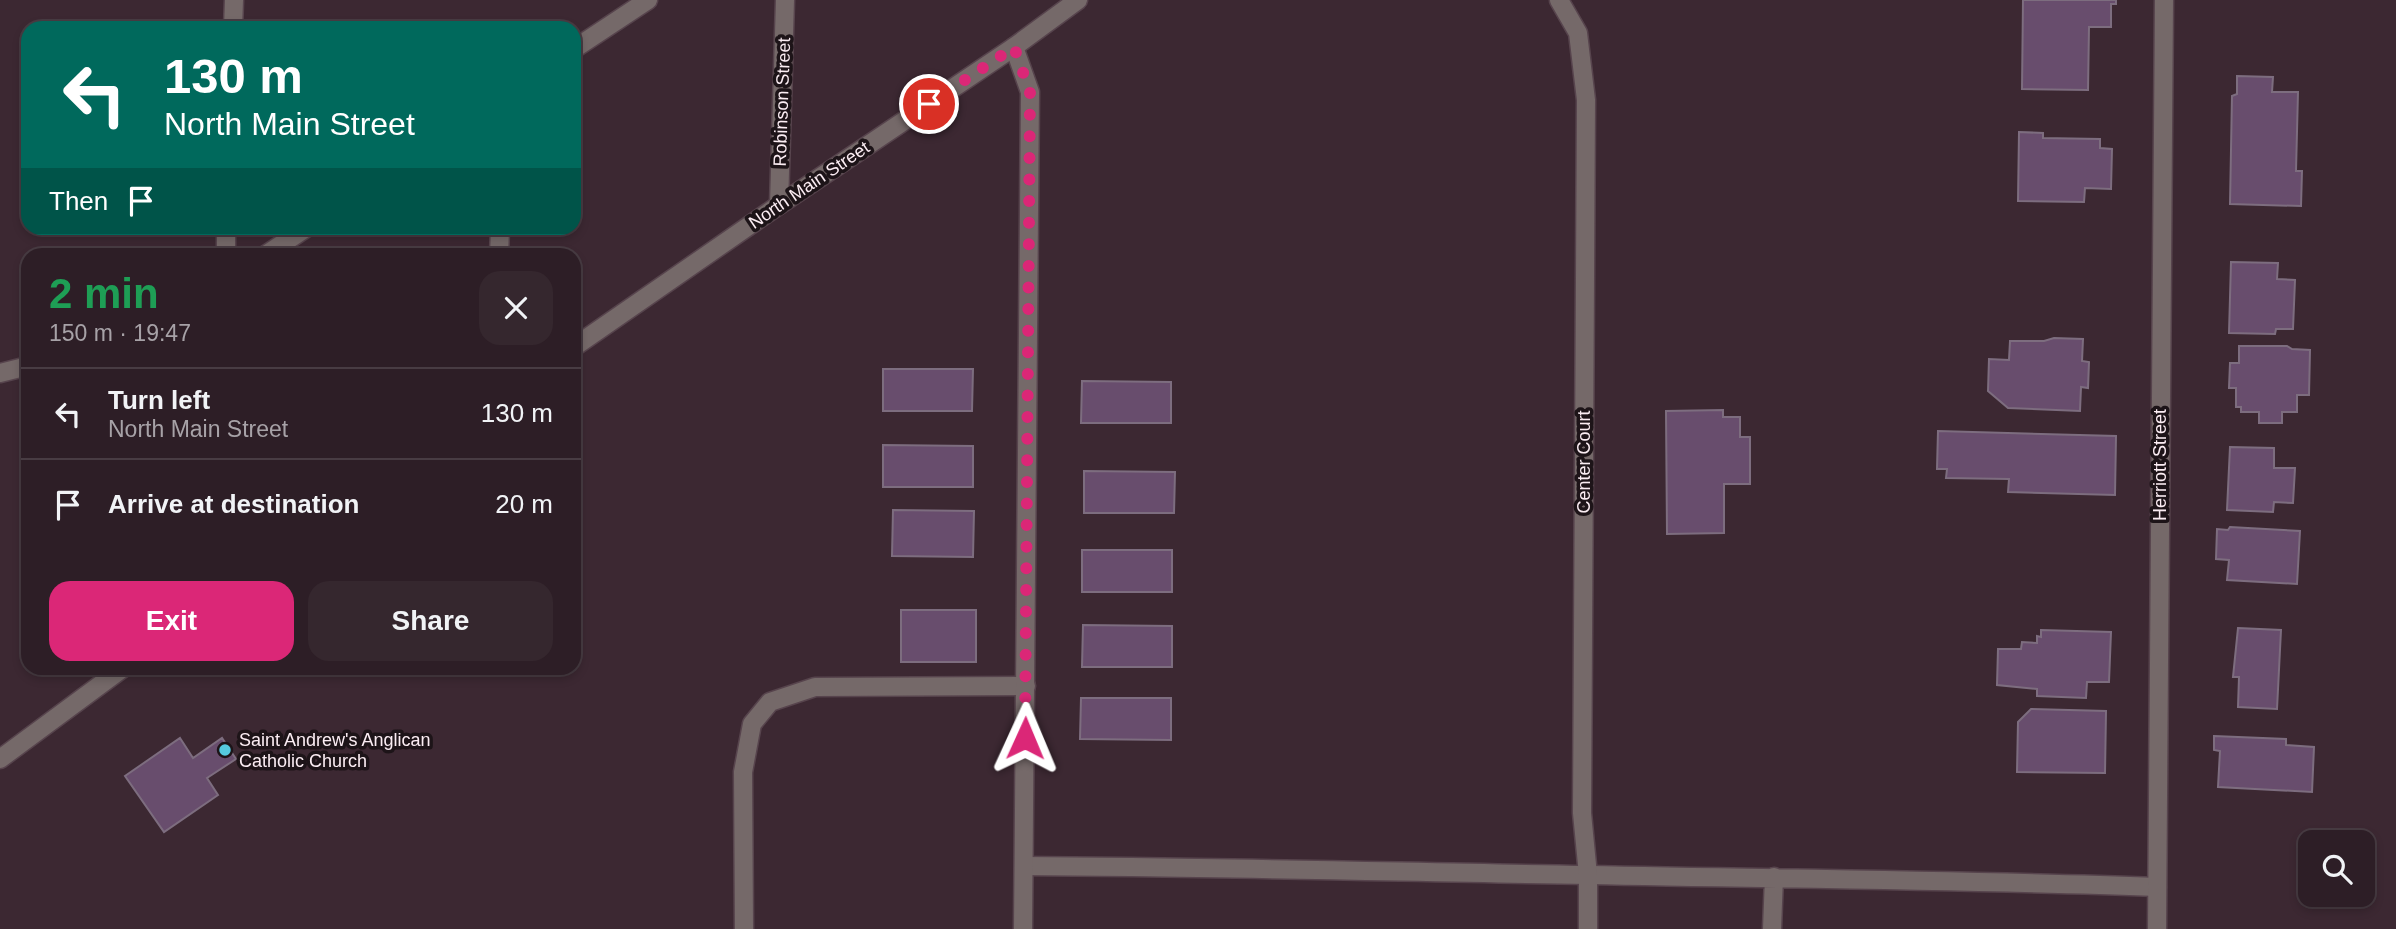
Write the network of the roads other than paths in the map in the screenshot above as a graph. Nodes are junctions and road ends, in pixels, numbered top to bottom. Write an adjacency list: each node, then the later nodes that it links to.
1 (234, 0): 7 (street)
2 (648, 0): 8 (street)
3 (785, 0): 10 (street, Robinson Street)
4 (1078, 0): 9 (street, North Main Street)
5 (1559, 0): 20 (street, Center Court)
6 (2164, 0): 22 (street, Herriott Street)
7 (233, 21)
8 (581, 44)
9 (1014, 47): 10 (street, North Main Street); 17 (street)
10 (779, 205): 13 (street, North Main Street)
11 (296, 235): 12 (street)
12 (276, 248)
13 (581, 342)
14 (21, 368): 15 (street)
15 (0, 373)
16 (114, 675): 18 (street)
17 (1026, 686): 19 (street); 23 (street)
18 (0, 759)
19 (1024, 866): 20 (street); 24 (street)
20 (1588, 875): 21 (street); 25 (street, Center Court)
21 (1774, 877): 22 (street); 26 (street)
22 (2157, 887): 27 (street, Herriott Street)
23 (744, 929)
24 (1023, 929)
25 (1588, 929)
26 (1772, 929)
27 (2157, 929)

